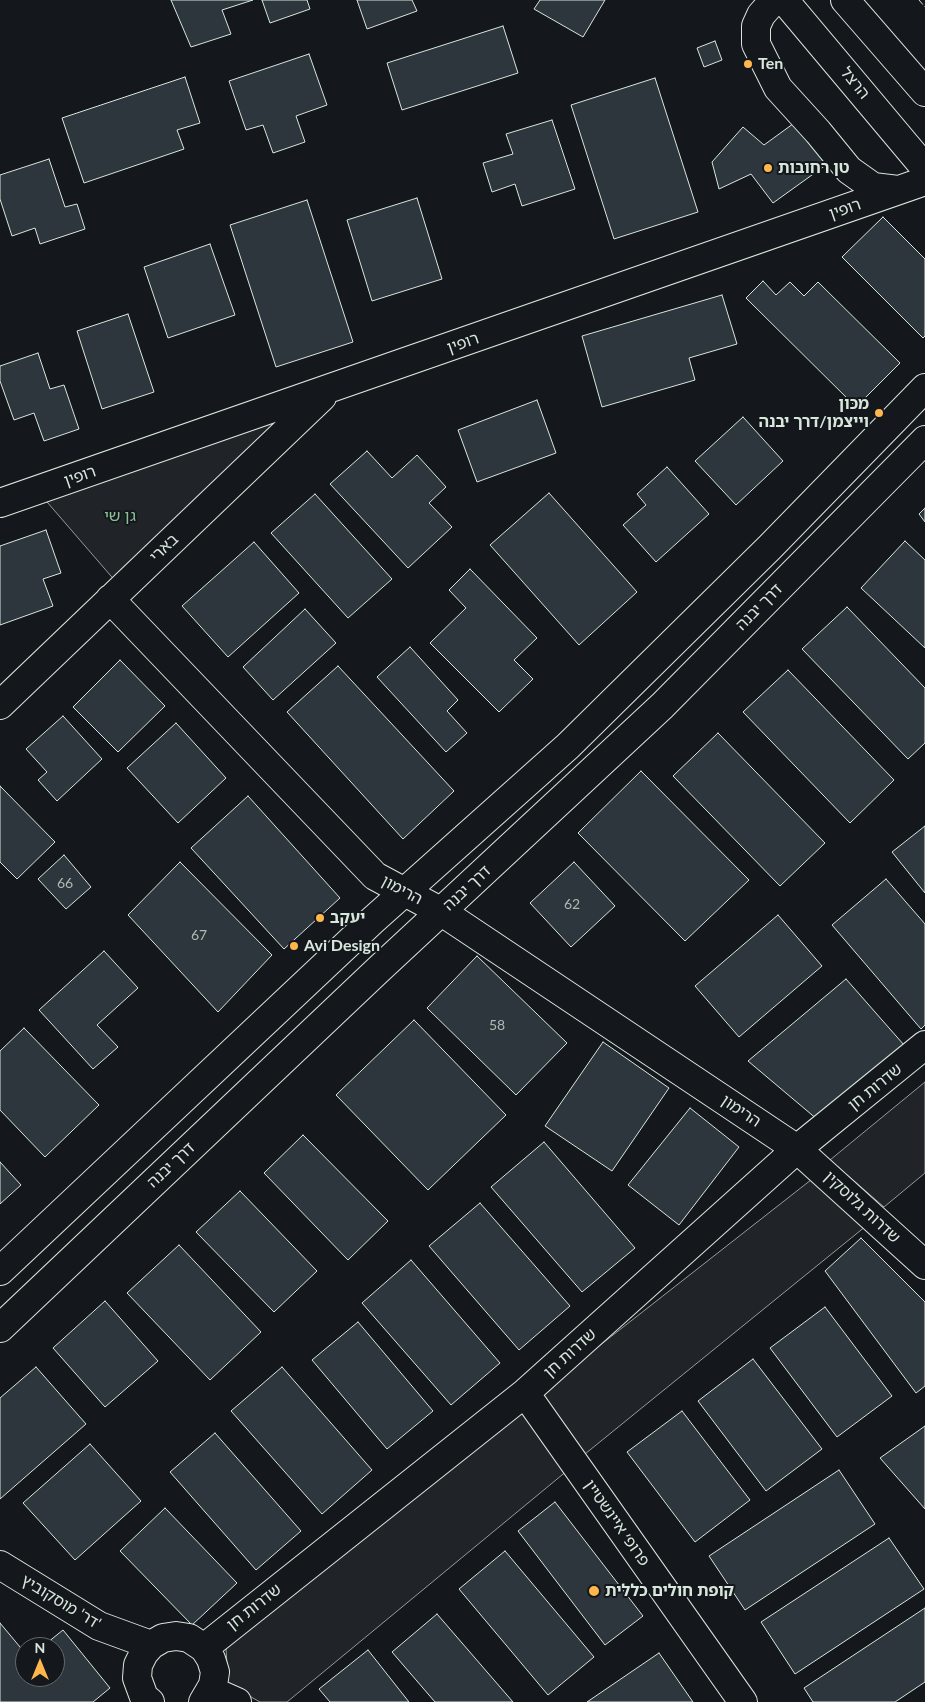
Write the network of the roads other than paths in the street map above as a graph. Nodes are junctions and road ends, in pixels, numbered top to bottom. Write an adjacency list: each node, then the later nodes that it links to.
1 (774, 0): 7 (street)
2 (784, 0): 5 (street, הרצל)
3 (845, 0): 4 (street)
4 (925, 92)
5 (925, 168)
6 (925, 181): 7 (street, רופין)
7 (898, 190): 9 (street, רופין)
8 (925, 388): 14 (street)
9 (329, 390): 11 (street, רופין); 12 (street, בארי)
10 (925, 440): 15 (street, דרך יבנה)
11 (0, 504)
12 (110, 599): 13 (street, בארי); 14 (street, הרימון)
13 (0, 704)
14 (407, 892): 15 (street, הרימון); 19 (street)
15 (442, 912): 17 (street, הרימון); 20 (street, דרך יבנה)
16 (925, 1046): 17 (street, שדרות חן)
17 (798, 1149): 18 (street, שדרות גלוסקין); 21 (street, שדרות חן)
18 (925, 1265)
19 (0, 1271)
20 (0, 1328)
21 (525, 1393): 24 (street, שדרות חן); 28 (street, פרופ׳ איינשטיין)
22 (0, 1565): 23 (street, דר' מוסקוביץ')
23 (151, 1645): 24 (street); 26 (street)
24 (204, 1648): 25 (street)
25 (207, 1696): 27 (street)
26 (149, 1702)
27 (237, 1702)
28 (743, 1702)

